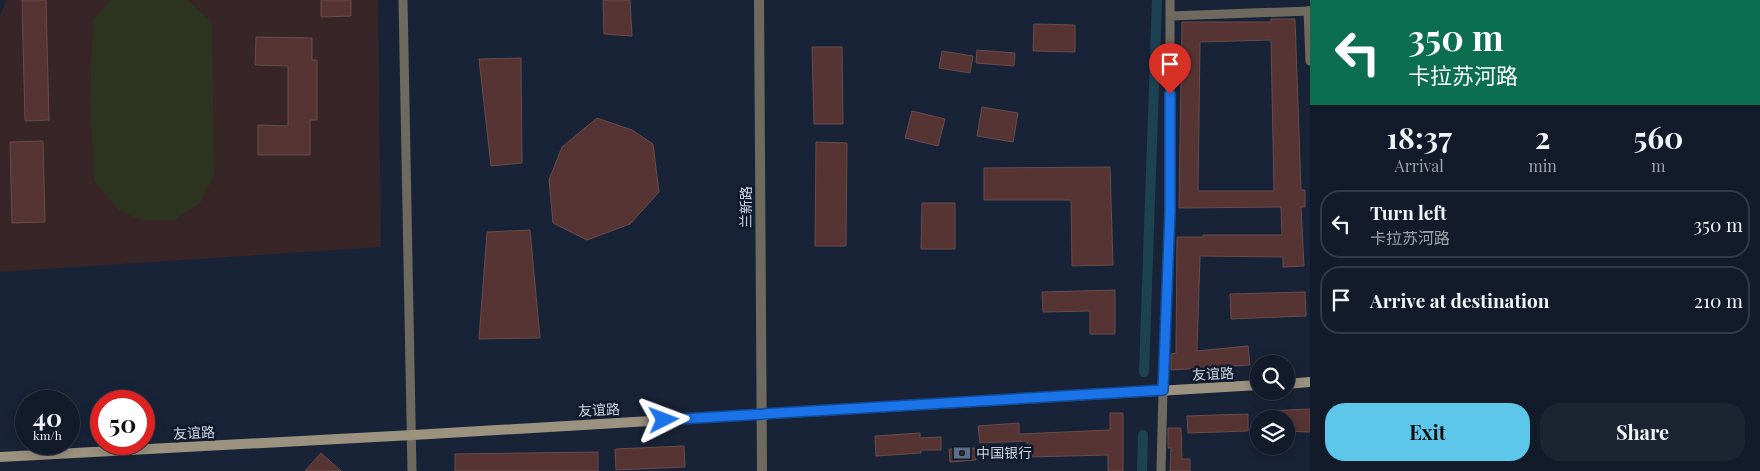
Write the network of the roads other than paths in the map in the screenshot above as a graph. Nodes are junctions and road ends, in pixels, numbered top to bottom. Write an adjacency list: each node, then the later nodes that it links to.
1 (403, 0): 12 (street)
2 (759, 0): 11 (street, 兰新路)
3 (1170, 0): 5 (street)
4 (1309, 11): 5 (street); 6 (street)
5 (1170, 16): 10 (street)
6 (1310, 61)
7 (1310, 382): 8 (main road)
8 (1295, 383)
9 (1250, 385): 10 (main road, 友谊路)
10 (1163, 390): 11 (main road, 友谊路); 16 (street)
11 (761, 415): 12 (main road, 友谊路); 15 (street, 兰新路)
12 (413, 435): 13 (main road, 友谊路); 14 (street)
13 (0, 456)
14 (412, 471)
15 (762, 471)
16 (1162, 471)

